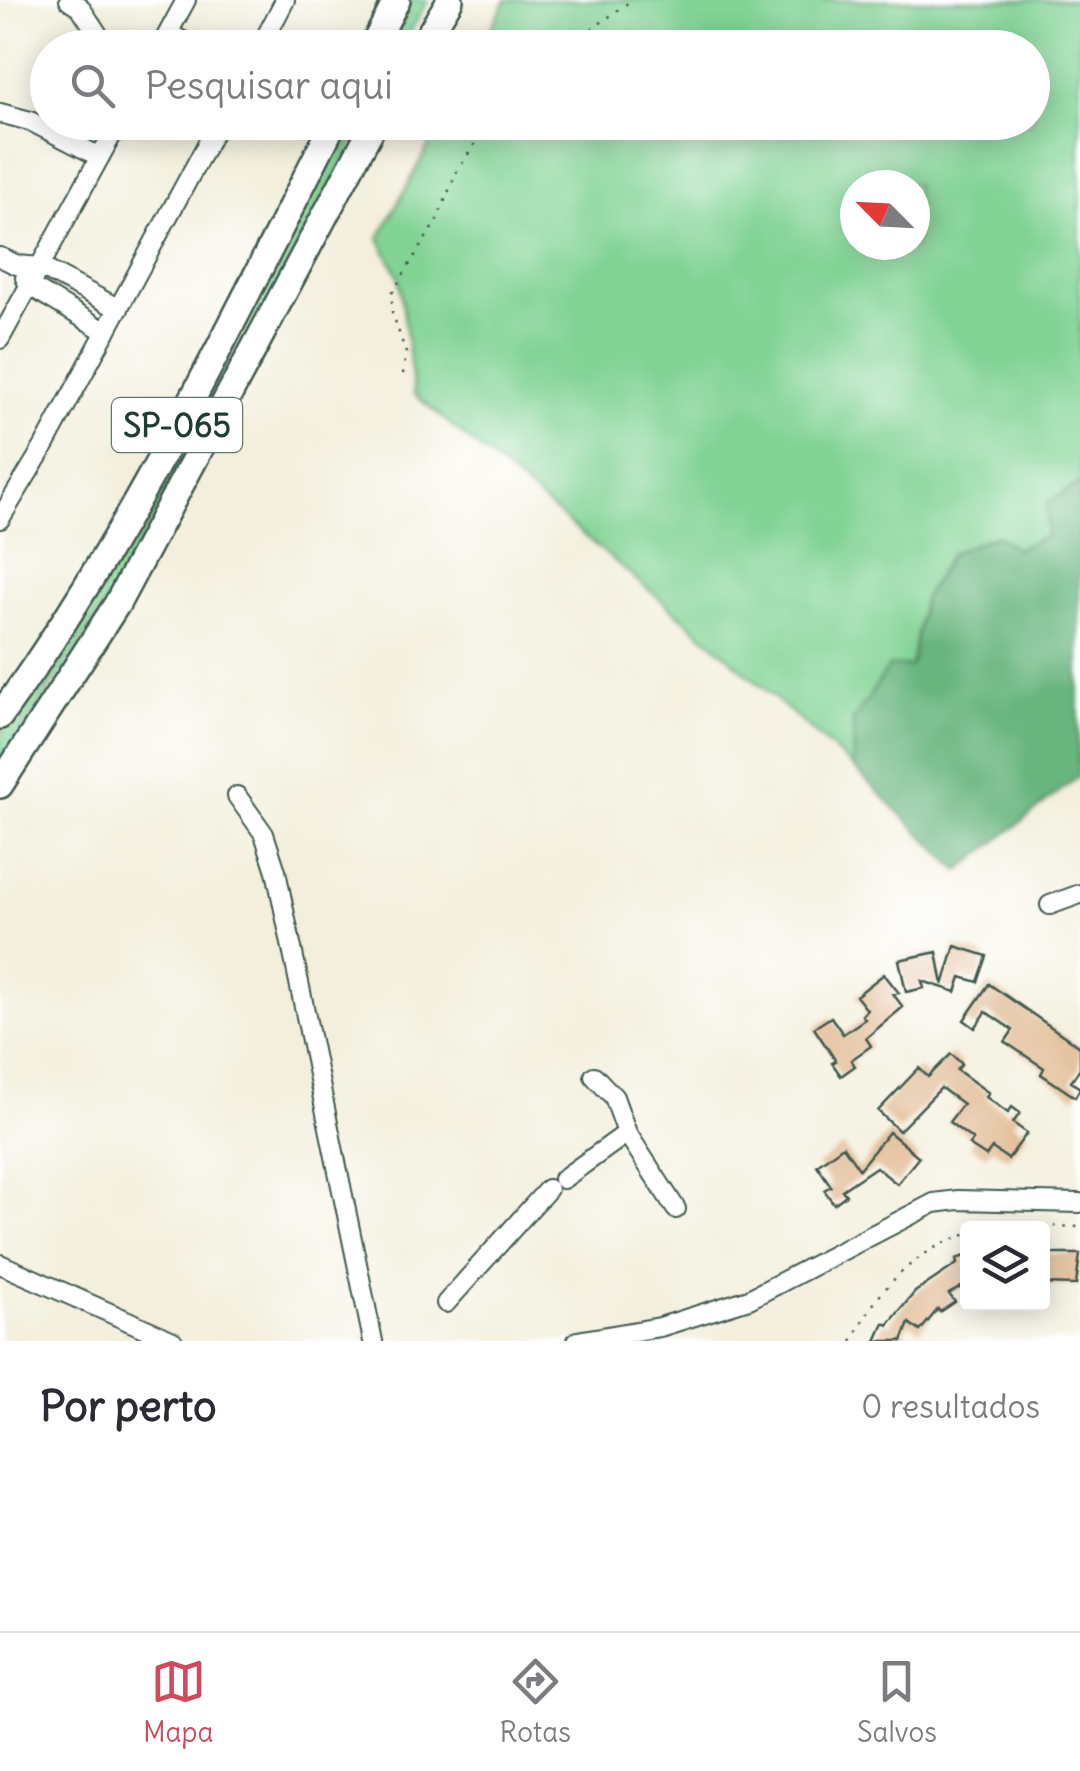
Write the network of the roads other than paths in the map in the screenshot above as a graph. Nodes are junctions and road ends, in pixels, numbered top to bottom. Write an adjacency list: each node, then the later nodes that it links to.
1 (69, 0): 8 (street)
2 (186, 0): 9 (street)
3 (285, 0): 10 (street)
4 (380, 0): 11 (highway)
5 (396, 0): 12 (highway)
6 (441, 0): 13 (highway)
7 (450, 0): 14 (highway)
8 (95, 30)
9 (170, 30)
10 (269, 30)
11 (366, 30)
12 (381, 30)
13 (427, 30)
14 (430, 30)
15 (0, 113): 16 (street)
16 (30, 121)
17 (67, 140): 23 (street)
18 (109, 140): 23 (street)
19 (209, 140): 28 (street)
20 (319, 140): 24 (highway)
21 (325, 140): 24 (highway, SP-065)
22 (366, 140): 33 (highway, SP-065)
23 (100, 157): 26 (street)
24 (296, 196): 32 (highway, SP-065)
25 (8, 261): 26 (street); 27 (street)
26 (41, 267): 27 (street); 28 (street)
27 (30, 286): 29 (street); 30 (street)
28 (119, 309): 29 (street)
29 (106, 332): 31 (street)
30 (0, 339)
31 (0, 518)
32 (0, 716)
33 (0, 785)
34 (237, 796): 44 (street)
35 (1080, 894): 36 (street)
36 (1050, 906)
37 (594, 1076): 38 (street)
38 (626, 1133): 40 (street); 42 (street)
39 (1080, 1202): 45 (street)
40 (676, 1209)
41 (0, 1264): 43 (street)
42 (446, 1304)
43 (174, 1341)
44 (373, 1341)
45 (577, 1341)

